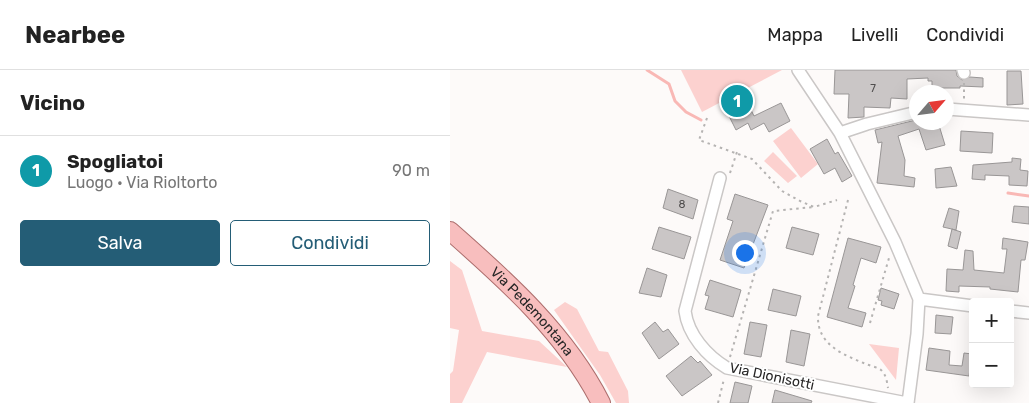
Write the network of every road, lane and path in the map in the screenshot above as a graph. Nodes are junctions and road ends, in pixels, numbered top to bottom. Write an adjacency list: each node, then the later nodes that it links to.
1 (798, 70): 8 (street)
2 (964, 72): 4 (path)
3 (954, 110): 4 (street)
4 (964, 111): 6 (street)
5 (909, 114): 8 (street)
6 (1029, 115)
7 (707, 118): 9 (path)
8 (840, 133): 15 (street)
9 (737, 152): 10 (path); 13 (path)
10 (720, 178): 21 (street, Via Dionisotti)
11 (837, 200): 13 (path)
12 (848, 200): 22 (path)
13 (814, 207): 21 (path)
14 (450, 231): 23 (main road, Via Pedemontana)
15 (895, 242): 16 (street); 20 (path)
16 (919, 299): 17 (street); 25 (street)
17 (969, 305)
18 (1014, 311): 19 (street)
19 (1029, 313)
20 (870, 323)
21 (727, 368): 24 (path); 25 (street, Via Dionisotti)
22 (888, 390)
23 (601, 403)
24 (718, 403)
25 (908, 403)

